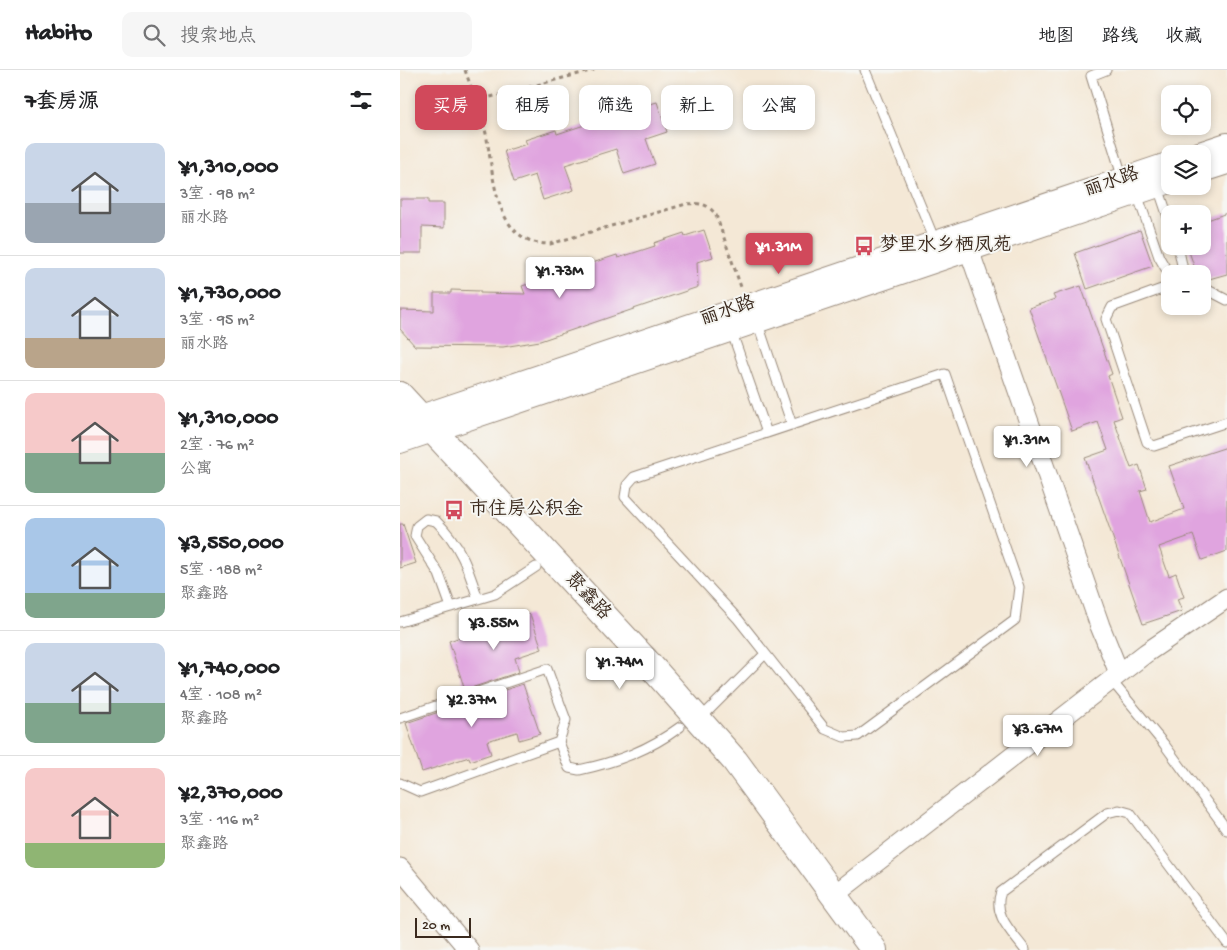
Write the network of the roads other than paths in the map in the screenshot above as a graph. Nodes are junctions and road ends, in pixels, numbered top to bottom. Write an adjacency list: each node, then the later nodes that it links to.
1 (865, 70): 10 (lane)
2 (1106, 70): 8 (lane)
3 (1227, 144): 4 (street)
4 (1211, 150)
5 (1227, 163): 6 (street)
6 (1211, 168)
7 (1161, 172): 8 (street, 丽水路)
8 (1147, 185): 9 (lane); 10 (street, 丽水路); 11 (street, 丽水路); 12 (lane)
9 (1161, 208)
10 (935, 242): 16 (street, 丽水路)
11 (969, 250): 16 (street, 丽水路); 29 (street)
12 (1163, 265)
13 (1161, 289): 19 (lane)
14 (1211, 292): 15 (lane)
15 (1227, 300)
16 (752, 313): 17 (street, 丽水路); 20 (lane); 21 (street, 丽水路)
17 (731, 330): 21 (street, 丽水路); 22 (lane)
18 (400, 395): 21 (main road, 聚鑫路)
19 (1227, 422)
20 (792, 425): 22 (lane); 28 (lane)
21 (410, 428): 23 (main road, 聚鑫路); 31 (main road, 聚鑫路)
22 (766, 433): 28 (lane)
23 (536, 567): 25 (lane); 31 (main road, 聚鑫路)
24 (1227, 598): 29 (street)
25 (478, 599): 26 (lane); 26 (lane)
26 (451, 607): 27 (lane)
27 (400, 622)
28 (765, 654): 31 (lane)
29 (1115, 676): 34 (lane); 36 (street)
30 (400, 718): 32 (lane)
31 (690, 724): 32 (lane); 36 (main road, 聚鑫路); 39 (main road, 聚鑫路)
32 (559, 742): 33 (lane)
33 (400, 783)
34 (1227, 830)
35 (400, 868): 38 (street)
36 (834, 895): 40 (main road, 聚鑫路)
37 (1227, 943): 41 (lane)
38 (469, 950)
39 (852, 950)
40 (874, 950)
41 (1025, 950)

